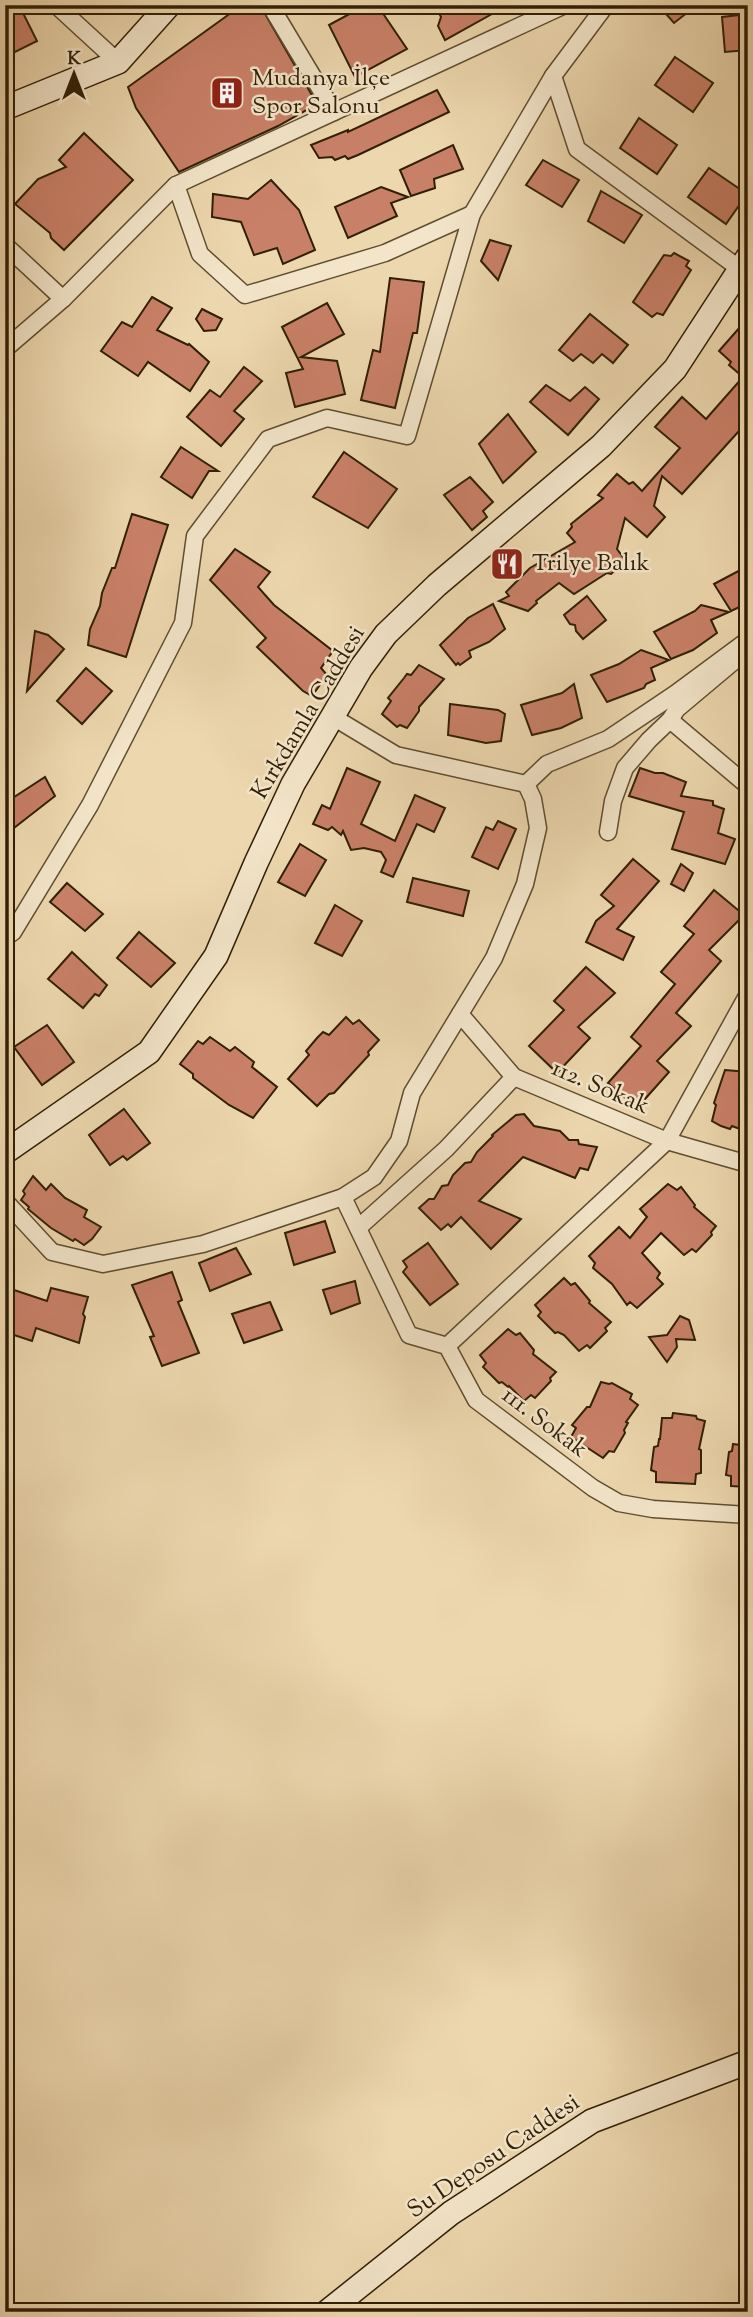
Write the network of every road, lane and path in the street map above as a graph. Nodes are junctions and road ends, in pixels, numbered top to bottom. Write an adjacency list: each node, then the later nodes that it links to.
1 (56, 5): 6 (street)
2 (169, 5): 6 (street)
3 (270, 5): 9 (street)
4 (565, 5): 9 (street)
5 (606, 5): 7 (street)
6 (118, 62): 8 (street)
7 (553, 76): 11 (street); 13 (street)
8 (5, 108)
9 (334, 111): 10 (street)
10 (176, 185): 11 (street); 14 (street)
11 (472, 214): 23 (street)
12 (5, 244): 14 (street)
13 (744, 263): 18 (street, Kırkdamla Caddesi)
14 (63, 299): 15 (street)
15 (5, 349)
16 (748, 639): 20 (street)
17 (748, 649): 19 (street)
18 (333, 717): 20 (street); 28 (street, Kırkdamla Caddesi)
19 (670, 720): 21 (street); 22 (street)
20 (526, 784): 25 (street)
21 (748, 786)
22 (608, 832)
23 (5, 938)
24 (748, 994): 27 (street)
25 (460, 1014): 26 (street, 112. Sokak); 30 (street)
26 (514, 1077): 27 (street, 112. Sokak); 32 (street)
27 (667, 1142): 29 (street, 112. Sokak); 33 (street)
28 (5, 1152)
29 (748, 1164)
30 (343, 1197): 31 (street); 32 (street)
31 (5, 1201)
32 (358, 1227): 33 (street)
33 (447, 1346): 34 (street, 111. Sokak)
34 (748, 1515)
35 (748, 2062): 36 (street, Su Deposu Caddesi)
36 (327, 2312)

